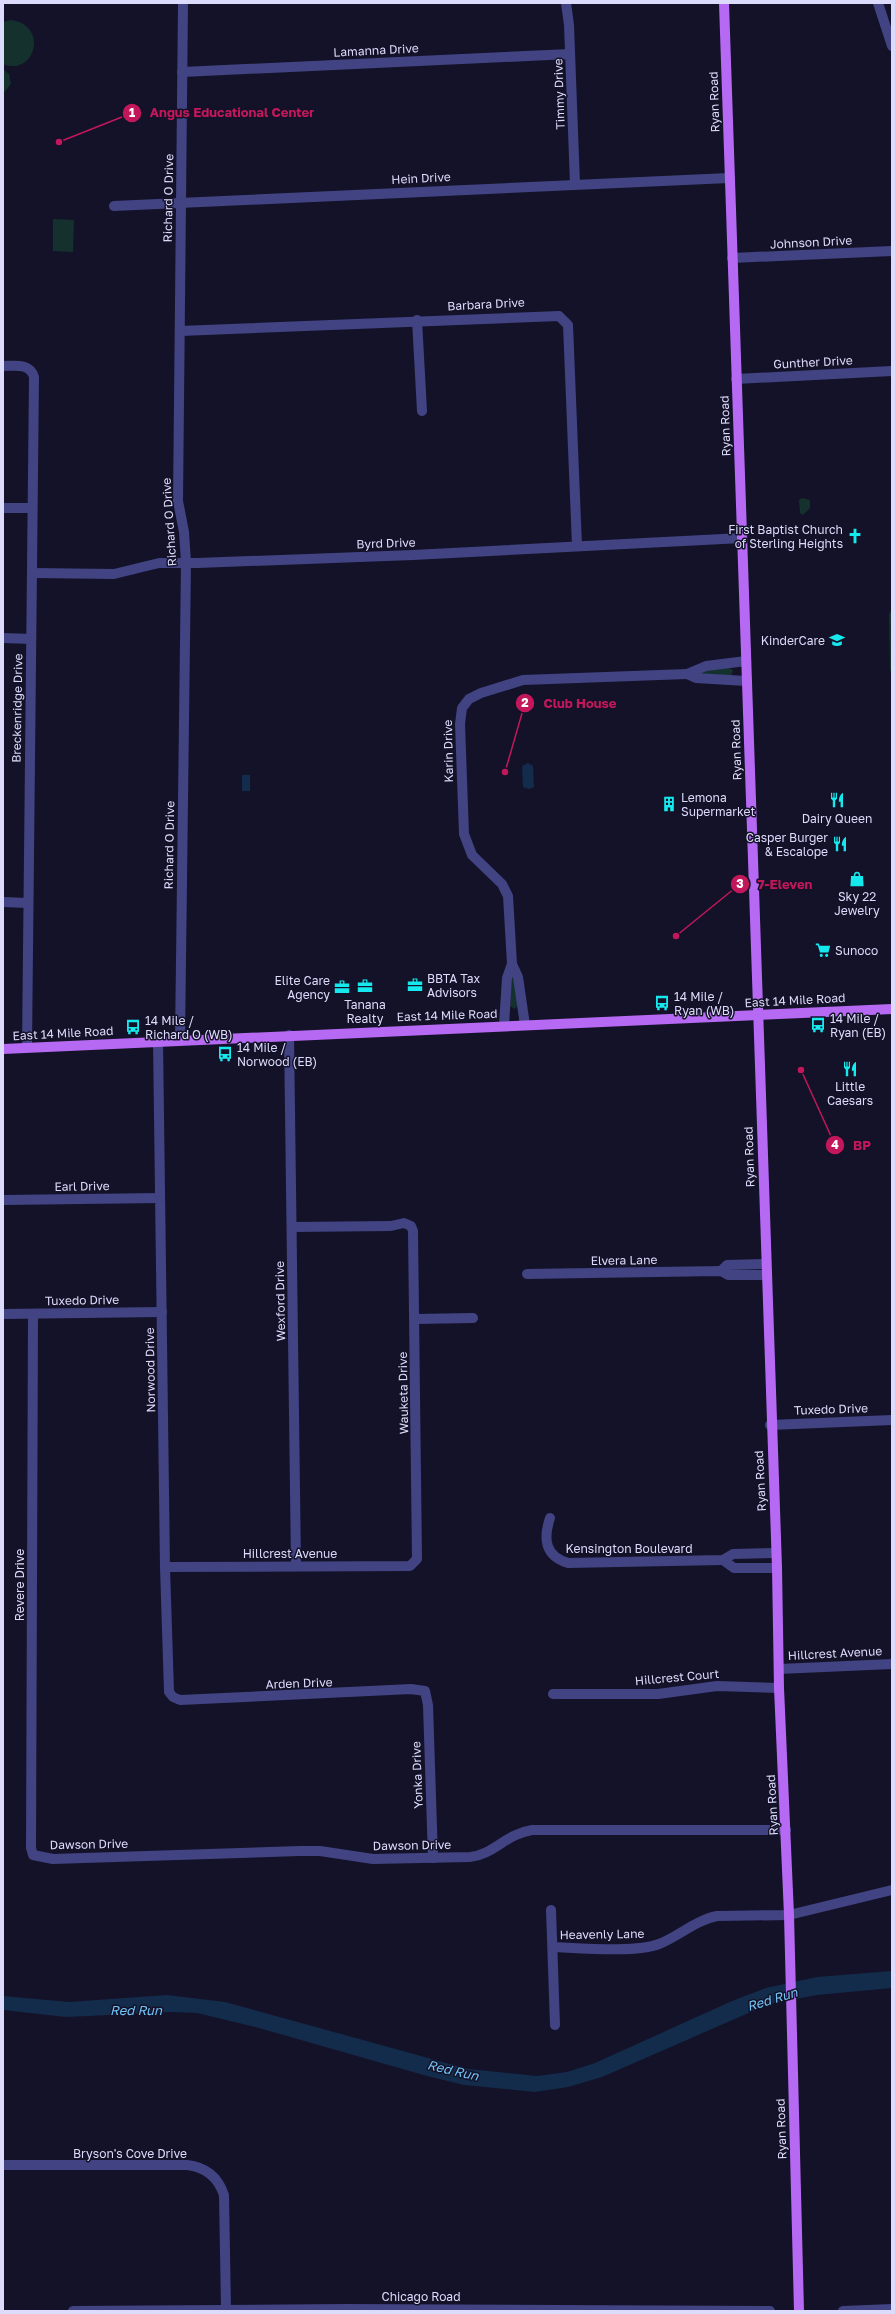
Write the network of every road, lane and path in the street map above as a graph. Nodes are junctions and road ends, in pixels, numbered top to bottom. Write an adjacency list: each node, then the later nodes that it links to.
1 (183, 3): 7 (street, Richard O Drive)
2 (566, 3): 6 (street, Timmy Drive)
3 (724, 3): 8 (main road, Ryan Road)
4 (878, 3): 5 (street)
5 (892, 46)
6 (570, 54): 7 (street, Lamanna Drive); 9 (street, Timmy Drive)
7 (182, 72): 10 (street, Richard O Drive)
8 (730, 178): 9 (street, Hein Drive); 13 (main road, Ryan Road)
9 (575, 184): 10 (street, Hein Drive)
10 (181, 202): 11 (street, Hein Drive); 15 (street, Richard O Drive)
11 (114, 206)
12 (892, 251): 13 (street, Johnson Drive)
13 (732, 258): 18 (main road, Ryan Road)
14 (417, 320): 15 (street, Barbara Drive); 19 (street); 23 (street, Barbara Drive)
15 (180, 331): 24 (street, Richard O Drive)
16 (3, 366): 21 (street, Breckenridge Drive)
17 (892, 371): 18 (street, Gunther Drive)
18 (736, 379): 22 (main road, Ryan Road)
19 (422, 410)
20 (3, 508): 21 (street)
21 (32, 508): 25 (street, Breckenridge Drive)
22 (742, 538): 23 (street, Byrd Drive); 28 (main road, Ryan Road)
23 (577, 546): 24 (street, Byrd Drive)
24 (186, 562): 25 (street, Byrd Drive); 39 (street, Richard O Drive)
25 (32, 573): 27 (street, Breckenridge Drive)
26 (3, 638): 27 (street)
27 (31, 638): 32 (street, Breckenridge Drive)
28 (746, 661): 29 (street, Karin Drive); 30 (main road, Ryan Road)
29 (687, 674): 30 (street, Karin Drive); 33 (street, Karin Drive)
30 (746, 681): 35 (main road, Ryan Road)
31 (3, 902): 32 (street)
32 (28, 902): 41 (street, Breckenridge Drive)
33 (512, 964): 36 (street, Karin Drive); 37 (street, Karin Drive)
34 (892, 1009): 35 (main road, East 14 Mile Road)
35 (758, 1015): 37 (main road, East 14 Mile Road); 46 (main road, Ryan Road)
36 (504, 1025): 37 (main road, East 14 Mile Road); 38 (main road, East 14 Mile Road)
37 (525, 1025)
38 (289, 1035): 39 (main road, East 14 Mile Road); 45 (street, Wexford Drive)
39 (180, 1040): 40 (main road, East 14 Mile Road)
40 (158, 1041): 41 (main road, East 14 Mile Road); 43 (street, Norwood Drive)
41 (27, 1047): 42 (main road, East 14 Mile Road)
42 (3, 1049)
43 (160, 1198): 44 (street, Earl Drive); 50 (street, Norwood Drive)
44 (3, 1200)
45 (292, 1227): 54 (street, Wauketa Drive); 61 (street, Wexford Drive)
46 (765, 1264): 47 (street, Elvera Lane); 49 (main road, Ryan Road)
47 (721, 1271): 48 (street, Elvera Lane); 49 (street, Elvera Lane)
48 (527, 1274)
49 (765, 1275): 56 (main road, Ryan Road)
50 (162, 1312): 52 (street, Tuxedo Drive); 62 (street, Norwood Drive)
51 (3, 1314): 52 (street, Tuxedo Drive)
52 (33, 1314): 71 (street, Revere Drive)
53 (473, 1318): 54 (street)
54 (415, 1319): 60 (street, Wauketa Drive)
55 (892, 1420): 56 (street, Tuxedo Drive)
56 (770, 1425): 58 (main road, Ryan Road)
57 (550, 1518): 59 (street, Kensington Boulevard)
58 (776, 1553): 59 (street, Kensington Boulevard); 63 (main road, Ryan Road)
59 (723, 1560): 63 (street, Kensington Boulevard)
60 (415, 1564): 61 (street, Hillcrest Avenue)
61 (296, 1566): 62 (street, Hillcrest Avenue)
62 (165, 1567): 69 (street, Norwood Drive)
63 (777, 1568): 65 (main road, Ryan Road)
64 (892, 1664): 65 (street, Hillcrest Avenue)
65 (779, 1669): 66 (main road, Ryan Road)
66 (779, 1688): 68 (street, Hillcrest Court); 70 (main road, Ryan Road)
67 (425, 1691): 69 (street, Arden Drive); 72 (street, Yonka Drive)
68 (553, 1694)
69 (173, 1698)
70 (786, 1830): 72 (street, Dawson Drive); 75 (main road, Ryan Road)
71 (33, 1855): 72 (street, Dawson Drive)
72 (433, 1858)
73 (892, 1890): 75 (street, Heavenly Lane)
74 (551, 1910): 76 (street, Heavenly Lane)
75 (789, 1915): 76 (street, Heavenly Lane); 83 (main road, Ryan Road)
76 (553, 1947): 77 (street, Heavenly Lane)
77 (555, 2025)
78 (3, 2165): 80 (street, Bryson's Cove Drive)
79 (892, 2309): 84 (street)
80 (226, 2310): 81 (street, Chicago Road); 82 (street, Chicago Road)
81 (73, 2311)
82 (770, 2311)
83 (800, 2311)
84 (844, 2311)

